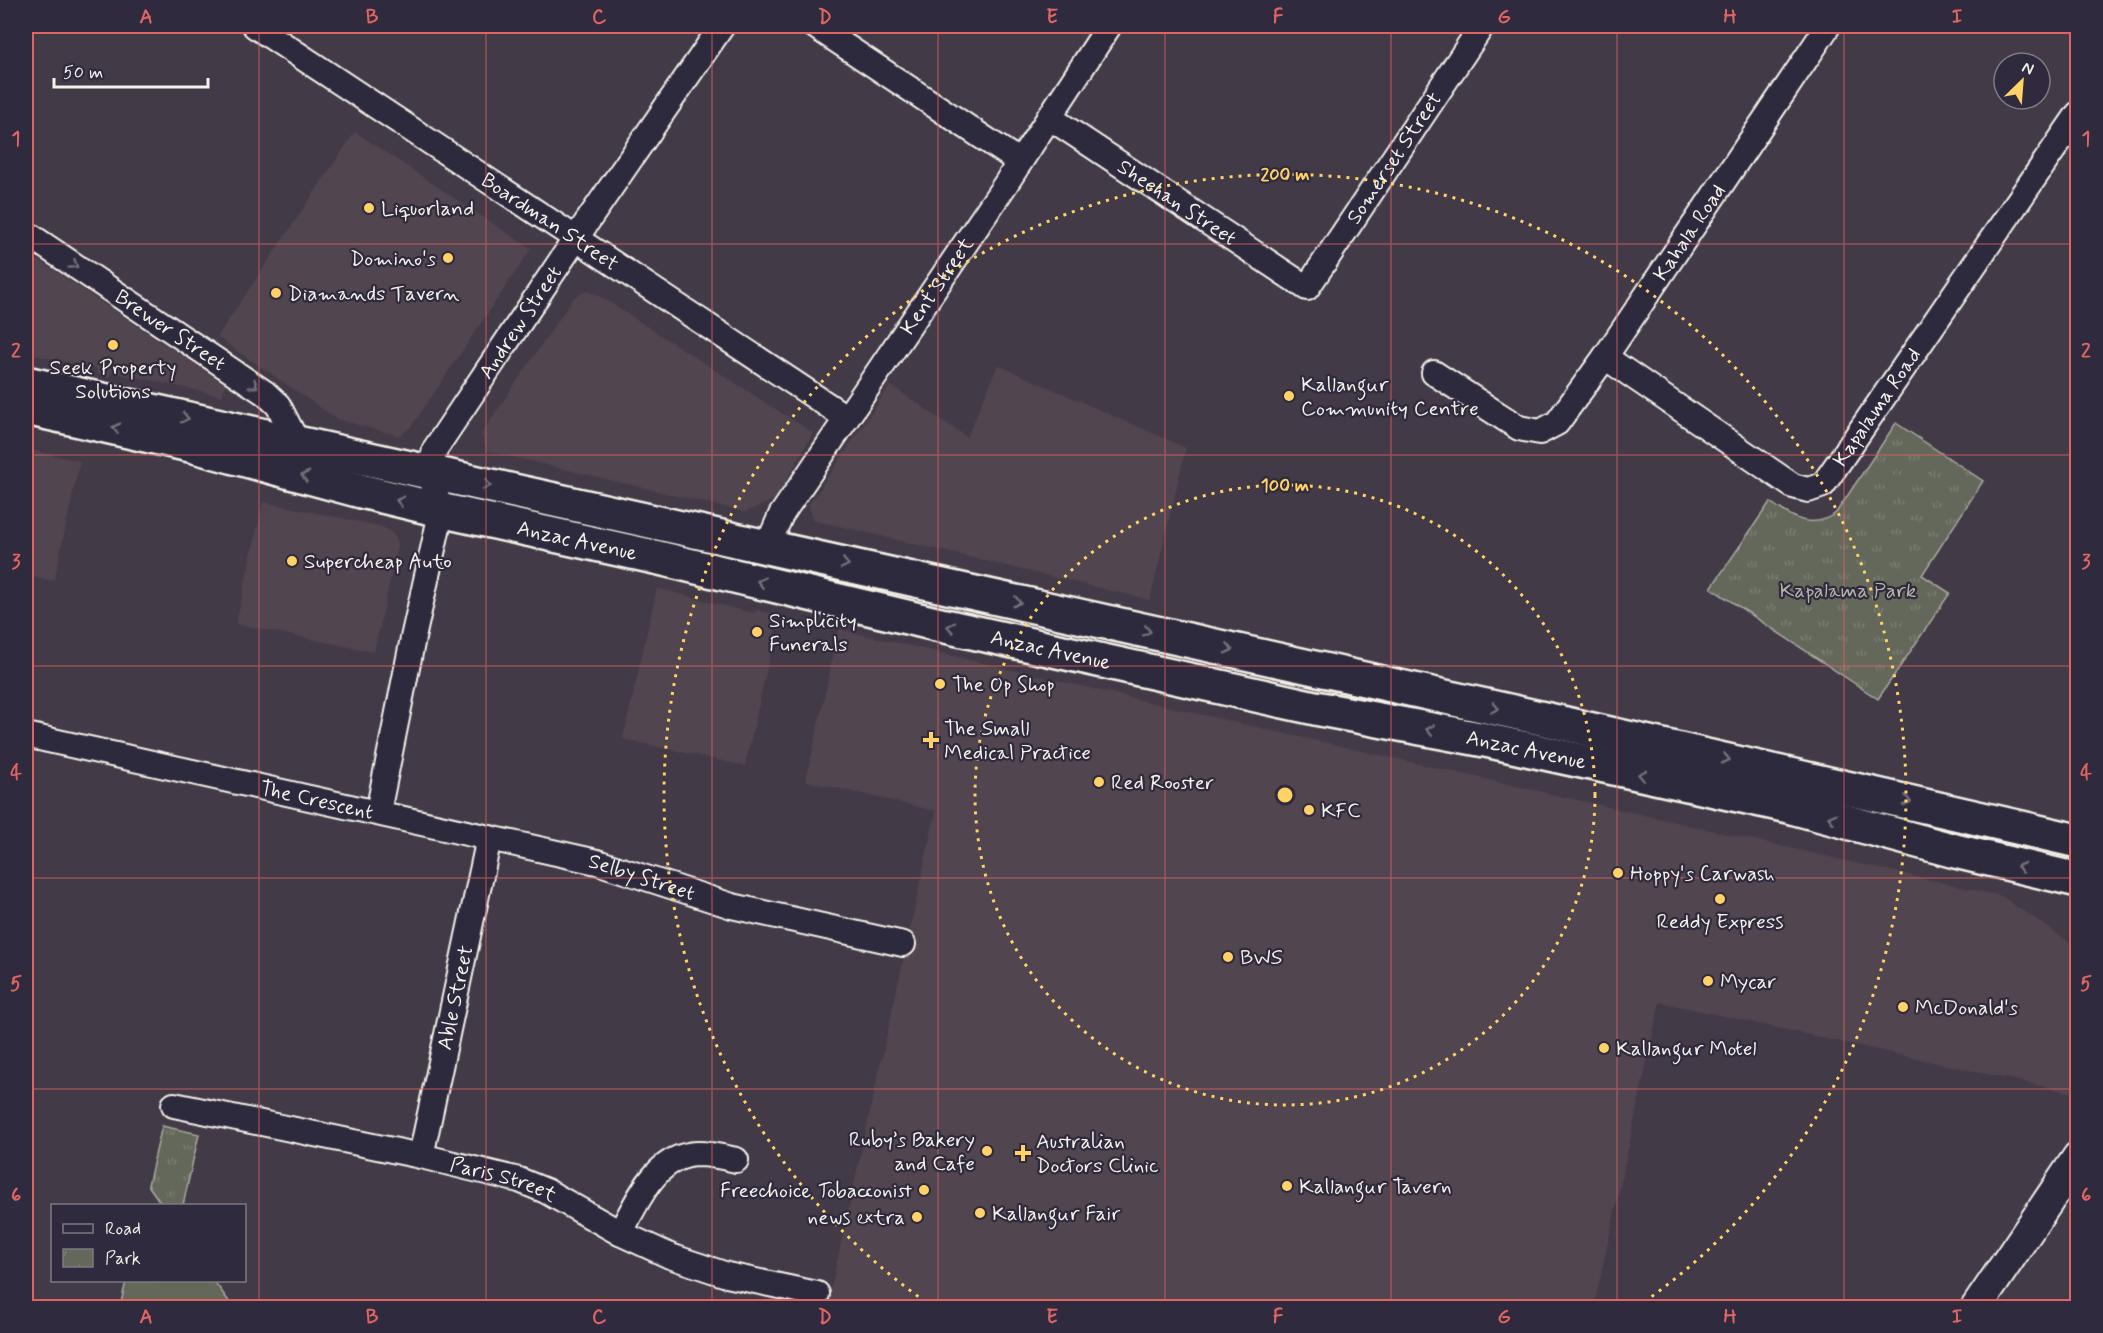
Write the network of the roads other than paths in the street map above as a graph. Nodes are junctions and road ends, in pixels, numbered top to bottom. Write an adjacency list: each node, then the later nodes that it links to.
1 (255, 26): 11 (street, Boardman Street)
2 (722, 26): 11 (street, Andrew Street)
3 (815, 26): 9 (street)
4 (1109, 26): 8 (street, Kent Street)
5 (1482, 26): 12 (street, Somerset Street)
6 (1828, 26): 13 (street, Kahala Road)
7 (2078, 114): 13 (street, Kapalama Road)
8 (1049, 117): 9 (street, Kent Street); 12 (street, Sheehan Street)
9 (1020, 162): 17 (street, Kent Street)
10 (26, 233): 18 (street, Brewer Street, one-way to 18)
11 (576, 238): 17 (street, Boardman Street); 19 (street, Andrew Street)
12 (1306, 288)
13 (1605, 357): 14 (street, Kahala Road)
14 (1434, 373)
15 (26, 383): 18 (highway, Anzac Avenue, one-way to 18)
16 (26, 408): 20 (highway, Anzac Avenue, one-way to 16)
17 (847, 418): 21 (street, Kent Street)
18 (297, 442): 19 (highway, Anzac Avenue)
19 (430, 472): 20 (street); 21 (highway, Anzac Avenue, one-way to 21)
20 (440, 510): 23 (street, The Crescent); 26 (highway, Anzac Avenue, one-way to 20)
21 (767, 547): 25 (highway, Anzac Avenue, one-way to 25)
22 (26, 735): 23 (street, The Crescent)
23 (378, 812): 24 (street, Selby Street)
24 (489, 838): 27 (street, Selby Street); 29 (street, Able Street)
25 (2078, 841)
26 (2078, 880)
27 (903, 944)
28 (174, 1104): 29 (street, Paris Street)
29 (421, 1156): 32 (street, Paris Street)
30 (2078, 1156): 34 (street)
31 (736, 1160): 32 (street)
32 (620, 1233): 33 (street, Paris Street)
33 (817, 1294)
34 (1976, 1308)

